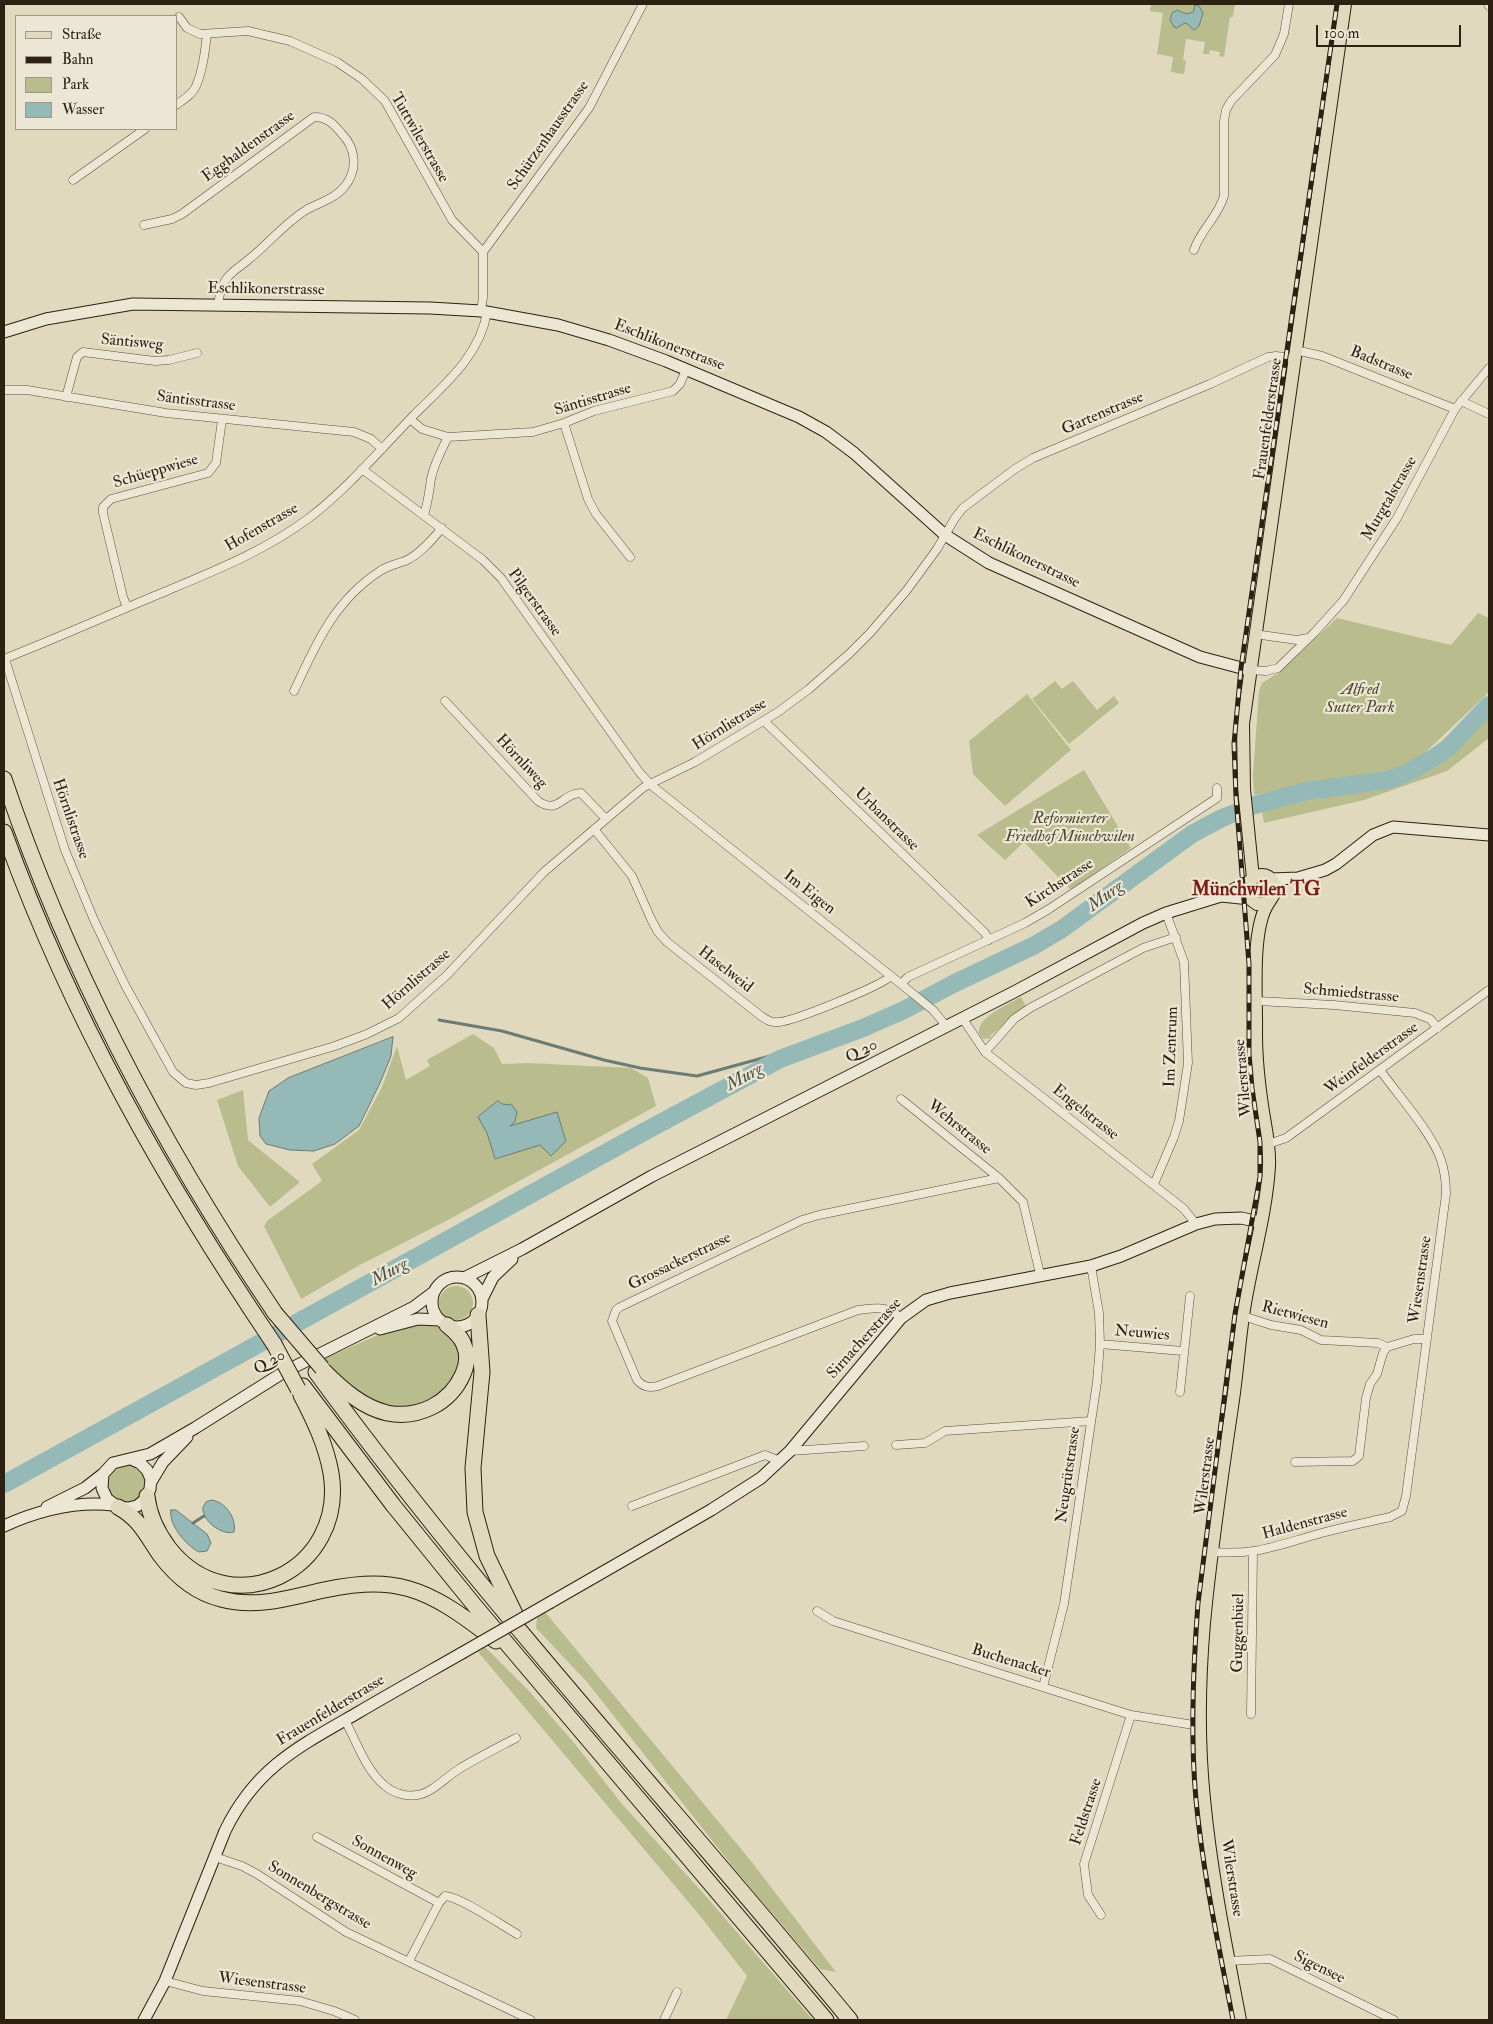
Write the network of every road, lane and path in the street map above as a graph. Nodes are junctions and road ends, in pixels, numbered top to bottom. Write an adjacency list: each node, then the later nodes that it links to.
1 (643, 4): 11 (street, Schützenhausstrasse)
2 (1289, 4): 10 (street)
3 (1346, 4): 16 (main road, Frauenfelderstrasse)
4 (178, 17): 5 (street, Tuttwilerstrasse)
5 (207, 34): 6 (street); 11 (street, Tuttwilerstrasse)
6 (178, 104)
7 (144, 130): 8 (street)
8 (73, 180)
9 (144, 225): 12 (street, Egghaldenstrasse)
10 (1194, 250)
11 (483, 252): 13 (street)
12 (218, 306): 13 (main road, Eschlikonerstrasse); 14 (main road, Eschlikonerstrasse)
13 (484, 312): 18 (main road, Eschlikonerstrasse); 24 (street, Hofenstrasse)
14 (4, 332)
15 (197, 353): 20 (street, Säntisweg)
16 (1295, 354): 22 (street, Badstrasse); 32 (street, Gartenstrasse); 35 (main road, Frauenfelderstrasse)
17 (1489, 368): 21 (street, Murgtalstrasse)
18 (686, 370): 26 (street, Säntisstrasse); 32 (main road, Eschlikonerstrasse)
19 (4, 390): 20 (street, Säntisstrasse)
20 (66, 397): 25 (street, Säntisstrasse)
21 (1461, 401): 22 (street, Murgtalstrasse); 23 (street)
22 (1455, 409): 36 (street, Murgtalstrasse)
23 (1489, 414)
24 (410, 419): 27 (street, Säntisstrasse); 28 (street, Hofenstrasse)
25 (222, 420): 28 (street, Säntisstrasse); 34 (street, Schüeppwiese)
26 (564, 423): 27 (street, Säntisstrasse); 33 (street)
27 (448, 438): 30 (street)
28 (382, 448): 29 (street, Hofenstrasse)
29 (362, 469): 30 (street, Pilgerstrasse); 34 (street, Hofenstrasse)
30 (424, 515): 31 (street, Pilgerstrasse)
31 (442, 528): 39 (street); 43 (street, Pilgerstrasse)
32 (944, 535): 38 (main road, Eschlikonerstrasse); 41 (street, Hörnlistrasse)
33 (630, 558)
34 (127, 608): 37 (street, Hofenstrasse)
35 (1254, 634): 36 (street); 38 (main road, Frauenfelderstrasse)
36 (1308, 638): 38 (street, Murgtalstrasse)
37 (4, 659): 46 (street, Hörnlistrasse)
38 (1249, 670): 49 (main road, Frauenfelderstrasse)
39 (294, 691)
40 (445, 701): 45 (street, Hörnliweg)
41 (764, 721): 43 (street, Hörnlistrasse); 57 (street, Urbanstrasse)
42 (4, 778): 89 (highway, bridge)
43 (651, 785): 45 (street, Hörnlistrasse); 58 (street, Im Eigen)
44 (1217, 788): 57 (street, Kirchstrasse)
45 (606, 819): 46 (street, Hörnlistrasse)
46 (594, 829): 58 (street, Haselweid)
47 (4, 832): 90 (highway, bridge)
48 (1489, 834): 50 (main road)
49 (1259, 878): 50 (main road); 51 (main road, Q 20); 52 (main road); 53 (main road)
50 (1298, 878): 52 (main road)
51 (1221, 896): 53 (main road, Q 20); 54 (main road, Q 20)
52 (1272, 899): 53 (main road); 55 (main road, Wilerstrasse)
53 (1251, 900): 55 (main road, Wilerstrasse)
54 (1166, 913): 56 (street, Im Zentrum); 62 (main road, Q 20)
55 (1258, 935): 61 (main road, Wilerstrasse)
56 (1176, 937): 65 (street); 70 (street, Im Zentrum)
57 (989, 940): 59 (street, Kirchstrasse)
58 (891, 976): 59 (street, Im Eigen)
59 (901, 984): 63 (street, Im Eigen)
60 (1489, 990): 64 (street, Weinfelderstrasse)
61 (1257, 1001): 64 (street, Schmiedstrasse); 68 (main road, Wilerstrasse)
62 (963, 1019): 63 (main road, Q 20); 65 (street, Engelstrasse)
63 (947, 1027): 73 (main road, Q 20)
64 (1438, 1028): 66 (street, Weinfelderstrasse)
65 (986, 1052): 70 (street, Engelstrasse)
66 (1380, 1070): 68 (street, Weinfelderstrasse); 85 (street, Wiesenstrasse)
67 (901, 1099): 69 (street, Wehrstrasse)
68 (1268, 1144): 71 (main road, Wilerstrasse)
69 (999, 1178): 75 (street); 82 (street, Grossackerstrasse)
70 (1154, 1184): 72 (street, Engelstrasse)
71 (1260, 1222): 72 (main road, Sirnacherstrasse); 81 (main road, Wilerstrasse)
72 (1196, 1224): 74 (main road, Sirnacherstrasse)
73 (522, 1249): 76 (main road, Q 20); 79 (main road, Q 20)
74 (1091, 1266): 75 (main road, Sirnacherstrasse); 86 (street, Neugrütstrasse)
75 (1040, 1274): 82 (main road, Sirnacherstrasse)
76 (464, 1278): 77 (main road, Q 20); 79 (main road)
77 (434, 1292): 83 (main road); 84 (main road, Q 20)
78 (1190, 1296): 88 (street, Neuwies)
79 (482, 1299): 80 (main road, Q 20)
80 (478, 1315): 83 (main road, Q 20); 111 (highway)
81 (1243, 1316): 87 (street, Rietwiesen); 107 (main road, Wilerstrasse)
82 (901, 1318): 96 (main road, Sirnacherstrasse)
83 (443, 1322): 84 (main road, Q 20); 89 (highway)
84 (364, 1333): 93 (main road, Q 20)
85 (1427, 1339): 87 (street); 104 (street, Wiesenstrasse)
86 (1100, 1344): 88 (street, Neuwies); 92 (street, Neugrütstrasse)
87 (1387, 1348): 99 (street)
88 (1183, 1351): 91 (street, Neuwies)
89 (319, 1370): 111 (highway)
90 (301, 1388): 101 (highway); 112 (highway)
91 (1180, 1392)
92 (1091, 1421): 94 (street); 113 (street, Neugrütstrasse)
93 (195, 1428): 97 (main road, Q 20); 101 (main road, Q 20)
94 (896, 1445)
95 (864, 1446): 96 (street)
96 (790, 1451): 98 (main road, Sirnacherstrasse)
97 (131, 1459): 100 (main road, Q 20); 101 (main road)
98 (780, 1461): 103 (street); 109 (main road, Sirnacherstrasse)
99 (1295, 1462)
100 (103, 1474): 102 (main road); 105 (main road, Q 20)
101 (149, 1489): 102 (main road, Q 20)
102 (115, 1506): 105 (main road, Q 20); 112 (highway)
103 (632, 1506)
104 (1402, 1511): 108 (street, Haldenstrasse)
105 (31, 1515): 106 (main road, Q 20)
106 (4, 1526)
107 (1213, 1552): 108 (street, Haldenstrasse); 117 (main road, Wilerstrasse)
108 (1253, 1552): 114 (street, Guggenbüel)
109 (551, 1602): 116 (main road, Frauenfelderstrasse, bridge)
110 (817, 1611): 113 (street, Buchenacker)
111 (530, 1644): 133 (highway)
112 (518, 1659): 132 (highway)
113 (1043, 1687): 115 (street, Buchenacker)
114 (1252, 1714)
115 (1131, 1715): 117 (street, Buchenacker); 122 (street, Feldstrasse)
116 (344, 1720): 118 (street); 120 (main road, Frauenfelderstrasse)
117 (1200, 1726): 125 (main road, Wilerstrasse)
118 (516, 1738)
119 (317, 1837): 121 (street, Sonnenweg)
120 (215, 1856): 124 (street, Sonnenbergstrasse); 126 (main road, Frauenfelderstrasse)
121 (439, 1903): 123 (street); 124 (street)
122 (1101, 1915)
123 (517, 1934)
124 (409, 1961): 130 (street, Sonnenbergstrasse)
125 (1228, 1961): 134 (main road, Wilerstrasse); 135 (street, Sigensee)
126 (165, 1981): 128 (main road, Frauenfelderstrasse); 129 (street, Wiesenstrasse)
127 (677, 1992): 131 (street)
128 (144, 2020)
129 (355, 2020)
130 (532, 2020)
131 (664, 2020)
132 (826, 2020)
133 (850, 2020)
134 (1240, 2020)
135 (1394, 2020)

